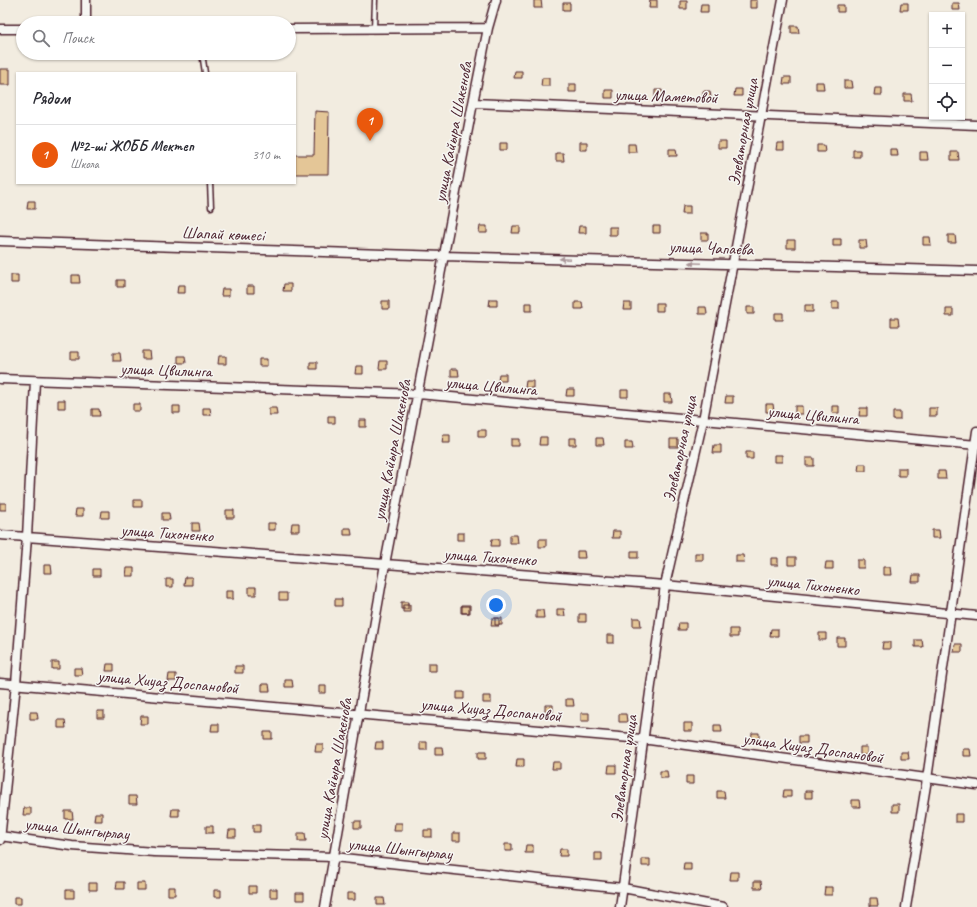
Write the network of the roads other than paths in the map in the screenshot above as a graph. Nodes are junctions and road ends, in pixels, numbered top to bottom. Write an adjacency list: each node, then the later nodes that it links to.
1 (86, 0): 5 (street)
2 (375, 0): 6 (lane)
3 (496, 0): 7 (street, улица Кайыра Шакенова)
4 (783, 0): 14 (street, Элеваторная улица)
5 (86, 16)
6 (374, 28): 7 (street); 10 (street)
7 (488, 28): 13 (street, улица Кайыра Шакенова)
8 (0, 29): 9 (street)
9 (16, 29)
10 (296, 29)
11 (203, 60): 12 (lane)
12 (205, 72)
13 (473, 103): 14 (street, улица Маметовой); 19 (street, улица Кайыра Шакенова)
14 (761, 115): 15 (street, улица Маметовой); 20 (street, Элеваторная улица)
15 (977, 125)
16 (210, 184): 17 (lane)
17 (211, 207)
18 (0, 241): 19 (street, Шапай көшесі)
19 (444, 256): 20 (street, улица Чапаева, one-way to 19); 24 (street, улица Кайыра Шакенова)
20 (734, 264): 21 (street, улица Чапаева); 25 (street, Элеваторная улица)
21 (977, 271)
22 (0, 379): 23 (street, улица Цвилинга)
23 (35, 380): 24 (street, улица Цвилинга); 29 (street)
24 (418, 394): 25 (street, улица Цвилинга); 30 (street, улица Кайыра Шакенова)
25 (703, 420): 27 (street, улица Цвилинга); 31 (street, Элеваторная улица)
26 (977, 431): 27 (street)
27 (976, 445): 32 (street)
28 (0, 535): 29 (street, улица Тихоненко)
29 (28, 537): 30 (street, улица Тихоненко); 35 (street)
30 (386, 564): 31 (street, улица Тихоненко); 36 (street, улица Кайыра Шакенова)
31 (665, 585): 32 (street, улица Тихоненко); 37 (street, Элеваторная улица)
32 (950, 614): 33 (street, улица Тихоненко); 38 (street)
33 (977, 616)
34 (0, 683): 35 (street, улица Хиуаз Доспановой)
35 (16, 684): 36 (street, улица Хиуаз Доспановой); 40 (street)
36 (359, 713): 37 (street, улица Хиуаз Доспановой); 41 (street, улица Кайыра Шакенова)
37 (642, 739): 38 (street, улица Хиуаз Доспановой); 42 (street, Элеваторная улица)
38 (927, 779): 39 (street, улица Хиуаз Доспановой); 46 (street)
39 (977, 785)
40 (0, 838): 41 (street, улица Шынгырлау)
41 (334, 857): 42 (street, улица Шынгырлау); 43 (street, улица Кайыра Шакенова)
42 (623, 888): 44 (street, Элеваторная улица); 45 (street, улица Шынгырлау)
43 (325, 907)
44 (620, 907)
45 (723, 907)
46 (906, 907)

